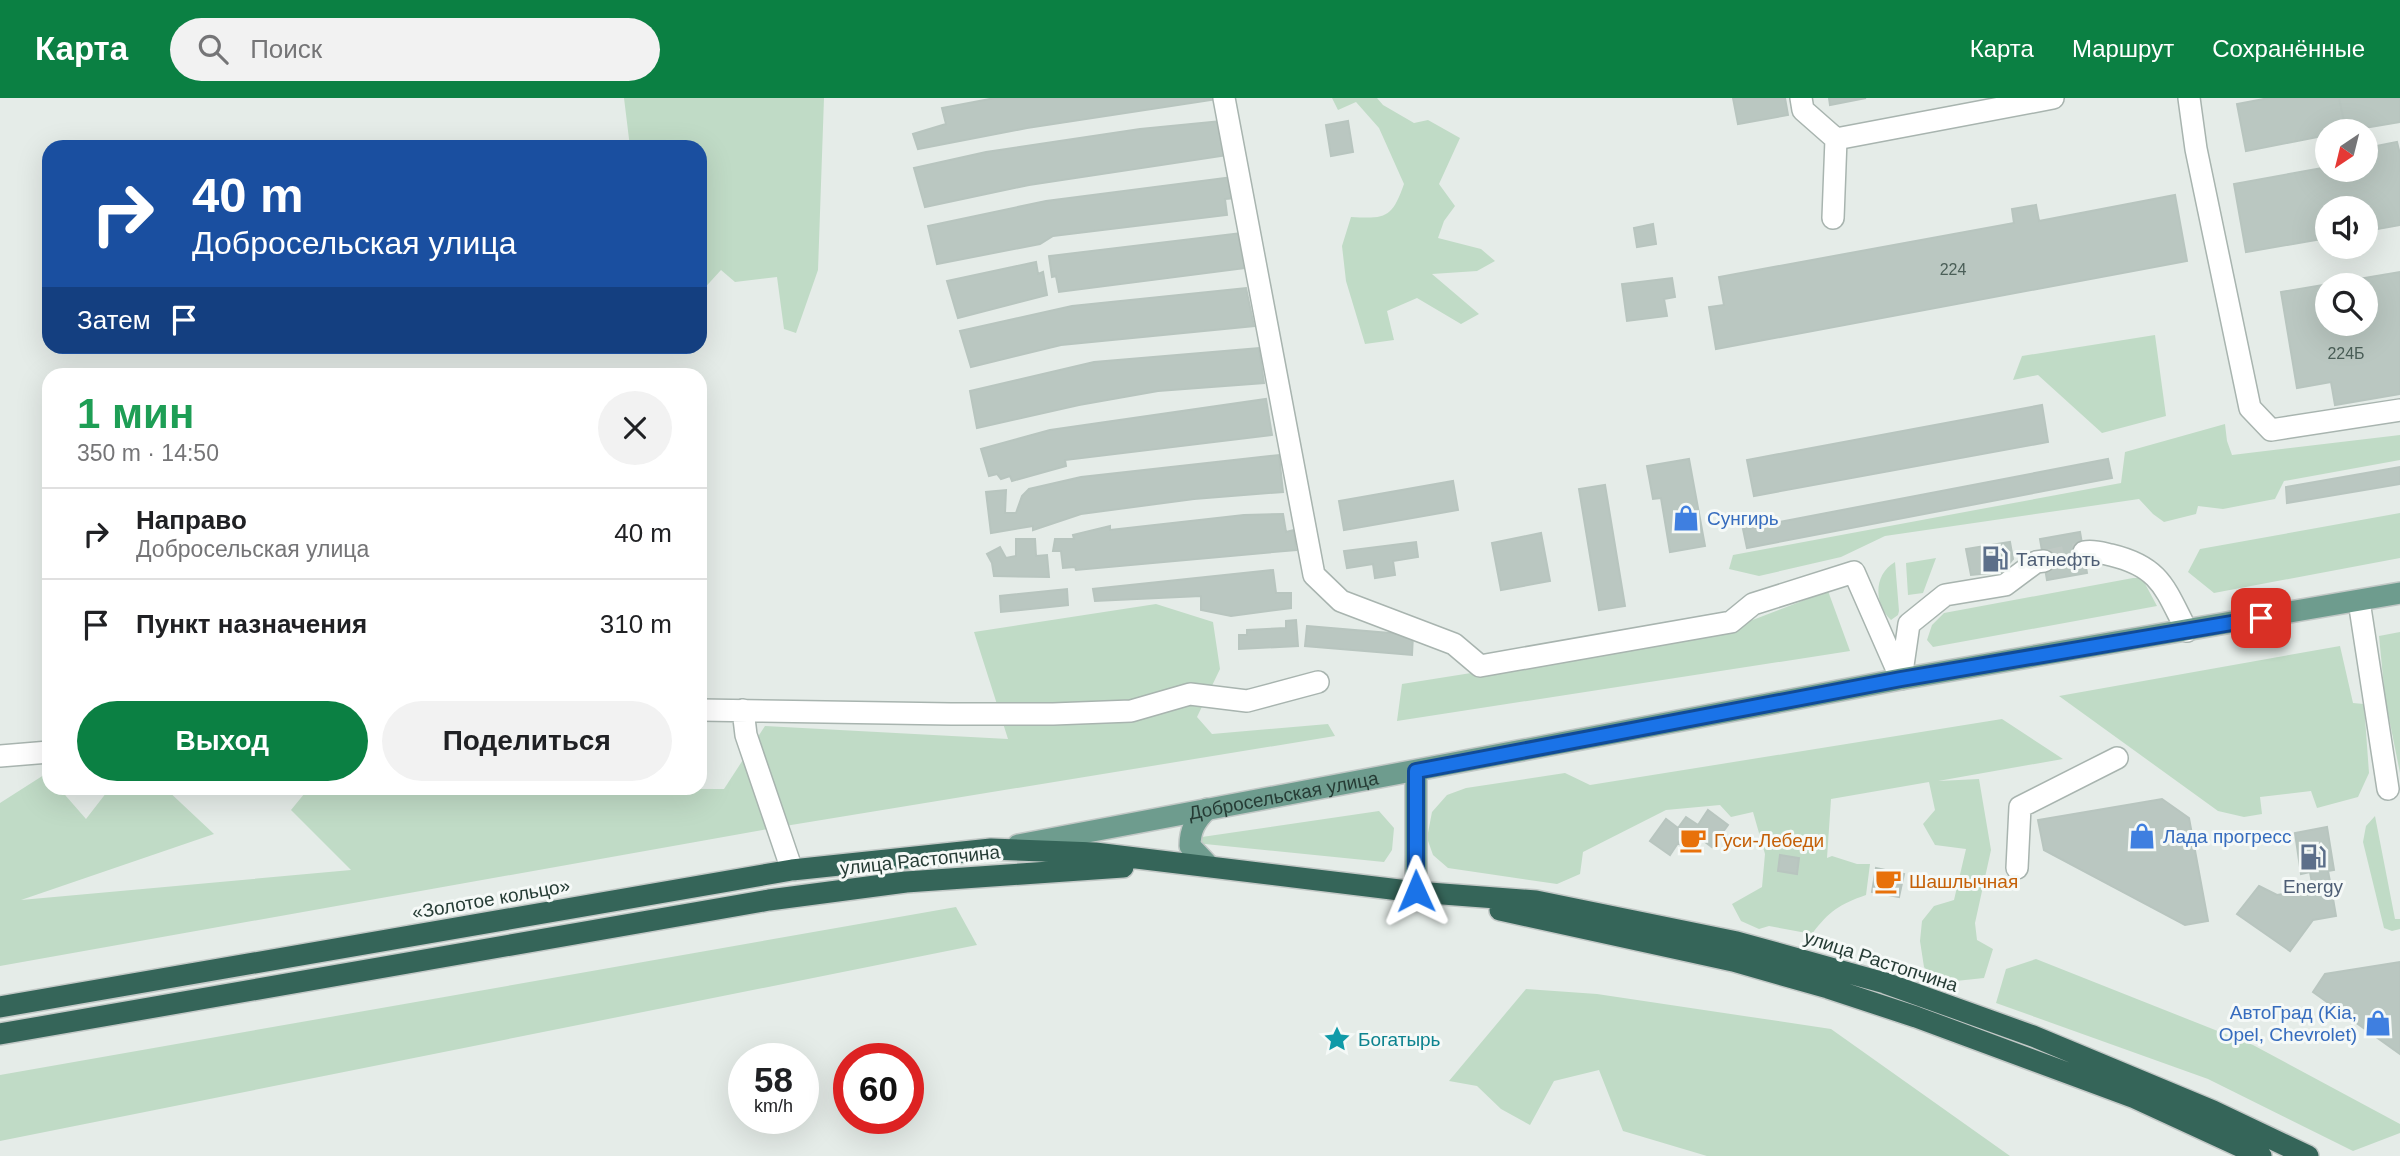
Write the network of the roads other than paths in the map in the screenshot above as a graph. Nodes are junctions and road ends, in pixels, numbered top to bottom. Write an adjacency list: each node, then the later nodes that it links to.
1 (1224, 98): 13 (lane)
2 (1801, 98): 5 (lane)
3 (2053, 98): 5 (lane)
4 (2189, 98): 7 (lane)
5 (1836, 139): 6 (lane)
6 (1833, 218)
7 (2400, 410)
8 (2084, 552): 12 (lane)
9 (2044, 561): 13 (lane)
10 (2400, 593): 11 (main road, Добросельская улица)
11 (2359, 601): 12 (main road, Добросельская улица); 21 (lane)
12 (2187, 631): 13 (main road, Добросельская улица)
13 (1901, 679): 20 (main road, Добросельская улица)
14 (1318, 682): 16 (lane)
15 (707, 709): 16 (lane)
16 (743, 710): 26 (lane)
17 (42, 753): 18 (lane)
18 (0, 756)
19 (2117, 758): 25 (lane)
20 (1416, 771): 22 (main road, Добросельская улица); 27 (main road)
21 (2388, 789)
22 (1207, 809): 23 (main road, Добросельская улица); 24 (main road)
23 (991, 849): 24 (highway, улица Растопчина); 26 (highway, «Золотое кольцо»)
24 (1209, 866): 27 (highway, улица Растопчина); 29 (highway, улица Растопчина)
25 (2017, 868)
26 (792, 870): 28 (highway, «Золотое кольцо»)
27 (1416, 891): 30 (highway, улица Растопчина); 31 (highway, улица Растопчина)
28 (0, 1007)
29 (0, 1034)
30 (2261, 1156)
31 (2308, 1156)

